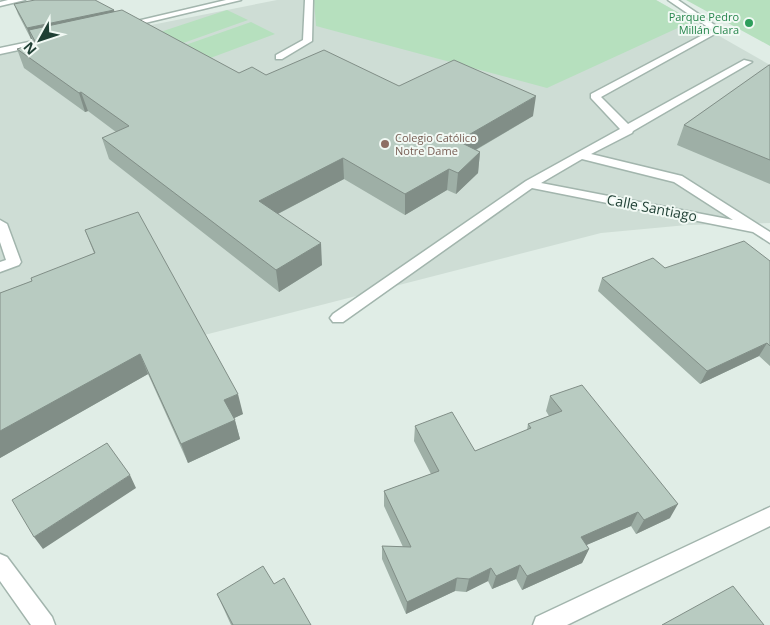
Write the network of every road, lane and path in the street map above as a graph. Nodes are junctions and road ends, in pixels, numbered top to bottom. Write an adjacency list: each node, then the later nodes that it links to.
1 (21, 0): 5 (street)
2 (237, 0): 6 (street)
3 (309, 0): 9 (street)
4 (672, 0): 11 (street)
5 (0, 4)
6 (118, 27)
7 (54, 40): 8 (street)
8 (0, 51)
9 (279, 57)
10 (747, 62): 11 (street)
11 (628, 131): 12 (street)
12 (583, 156): 13 (street); 15 (street)
13 (530, 184): 15 (street, Calle Santiago); 18 (street)
14 (0, 224): 17 (street)
15 (757, 229): 16 (street, Calle Santiago)
16 (770, 239)
17 (0, 267)
18 (338, 318)
19 (770, 516): 22 (street)
20 (0, 564): 21 (street)
21 (44, 625)
22 (544, 625)

